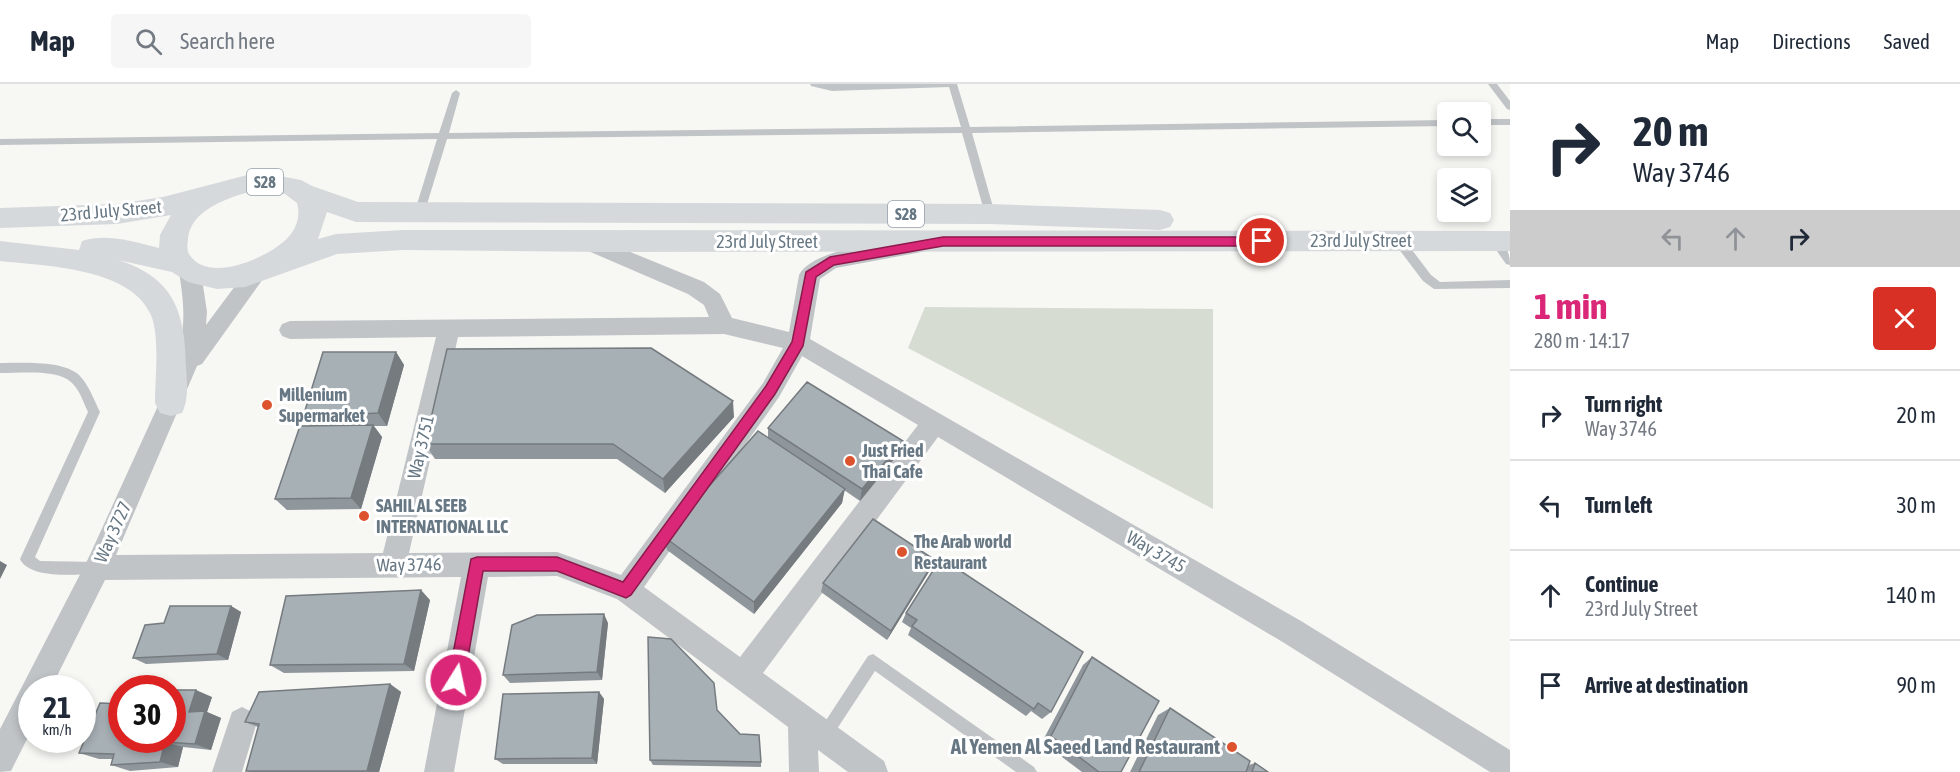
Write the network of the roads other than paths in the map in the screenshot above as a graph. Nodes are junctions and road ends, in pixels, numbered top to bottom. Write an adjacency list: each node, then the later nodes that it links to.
1 (814, 84): 8 (lane)
2 (1492, 84): 4 (lane)
3 (456, 93): 9 (lane)
4 (1510, 107)
5 (1491, 122): 6 (lane)
6 (1510, 122)
7 (1437, 123): 8 (lane)
8 (968, 132): 9 (lane); 14 (lane)
9 (444, 135): 10 (lane); 13 (lane)
10 (0, 142)
11 (221, 190): 12 (main road, S28); 15 (main road, 23rd July Street / S28); 22 (main road, S28)
12 (305, 194): 13 (main road, 23rd July Street / S28); 21 (main road, S28)
13 (420, 214): 14 (main road, 23rd July Street / S28)
14 (990, 214): 17 (main road, 23rd July Street / S28)
15 (0, 218)
16 (1399, 241): 17 (main road, 23rd July Street / S28); 19 (main road, 23rd July Street / S28); 23 (lane)
17 (1506, 241)
18 (586, 242): 19 (main road, 23rd July Street / S28); 21 (main road, 23rd July Street / S28); 24 (street)
19 (943, 242): 27 (street)
20 (0, 251): 22 (main road, 23rd July Street / S28); 30 (main road)
21 (268, 267): 22 (main road, S28); 29 (street, Way 3727)
22 (184, 268): 29 (street, Way 3727)
23 (1510, 284)
24 (724, 325): 25 (street, Way 3745); 27 (street, Way 3745)
25 (449, 329): 26 (street, Way 3745); 33 (street, Way 3751)
26 (290, 330)
27 (798, 343): 31 (street, Way 3745); 35 (street)
28 (0, 368): 34 (lane)
29 (184, 373): 30 (street, Way 3727)
30 (171, 403): 34 (street, Way 3727)
31 (935, 422): 37 (street); 42 (street, Way 3745)
32 (477, 564): 33 (street, Way 3746); 35 (street, Way 3746); 44 (street)
33 (393, 566): 34 (street, Way 3746)
34 (97, 568): 36 (street, Way 3727)
35 (626, 590): 37 (street, Way 3746)
36 (43, 675)
37 (743, 676): 40 (street, Way 3746)
38 (242, 722): 43 (street)
39 (18, 725): 41 (street)
40 (813, 728): 45 (street); 46 (street, Way 3746); 47 (lane)
41 (0, 760)
42 (1510, 767)
43 (227, 772)
44 (439, 772)
45 (804, 772)
46 (873, 772)
47 (1029, 772)

